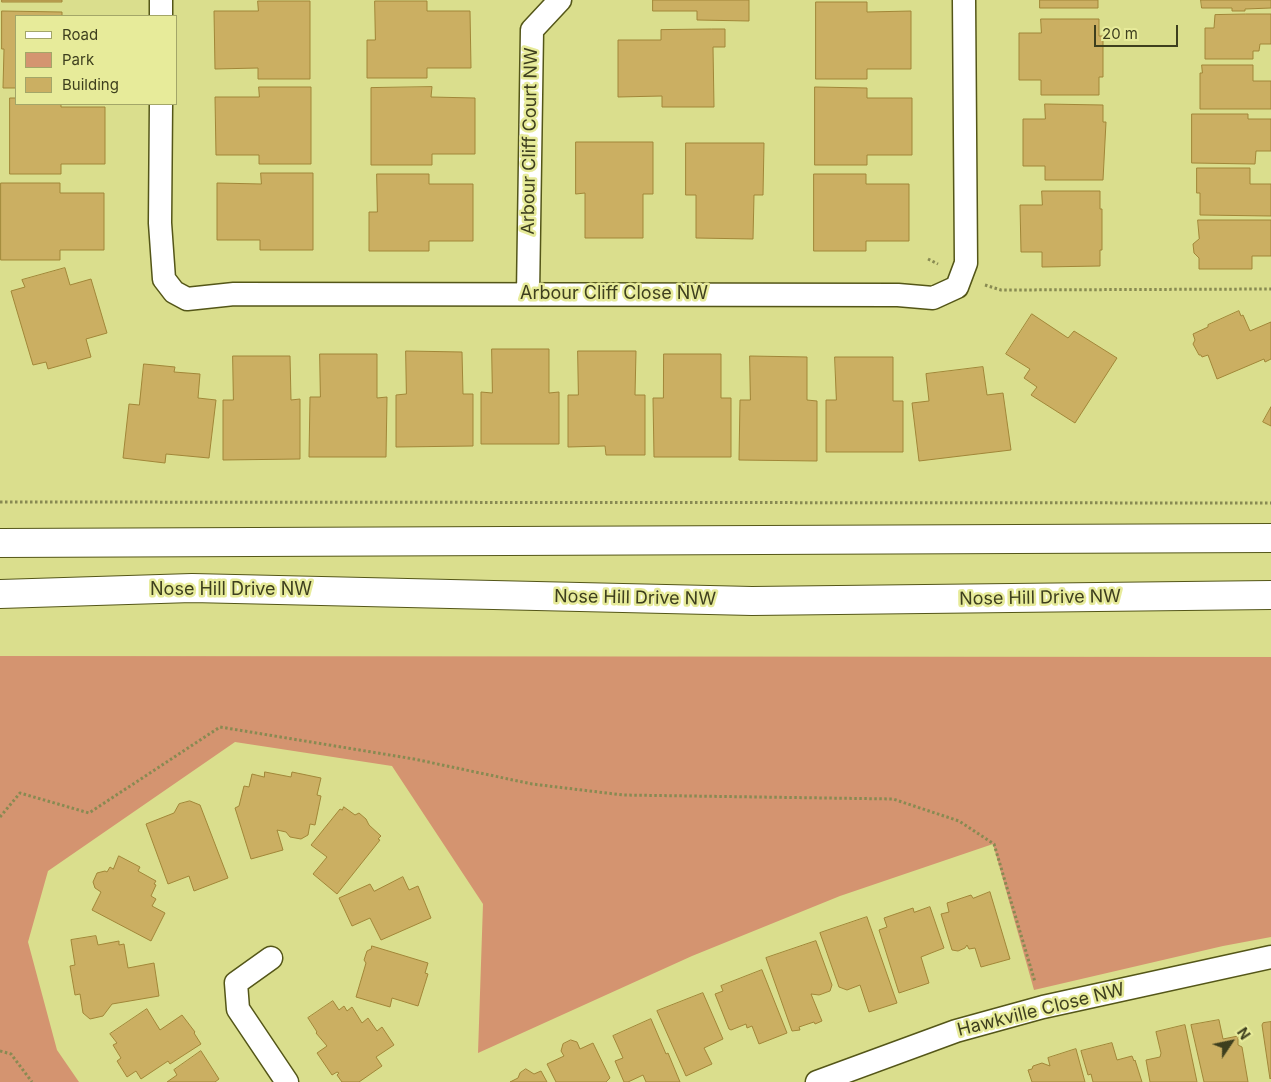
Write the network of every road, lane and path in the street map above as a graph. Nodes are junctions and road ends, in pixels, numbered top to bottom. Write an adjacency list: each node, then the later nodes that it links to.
1 (161, 0): 4 (street)
2 (560, 0): 8 (street, Arbour Cliff Court NW)
3 (964, 0): 8 (street, Arbour Cliff Close NW)
4 (161, 15)
5 (161, 105): 8 (street, Arbour Cliff Close NW)
6 (1271, 289): 7 (path)
7 (1001, 290)
8 (528, 294)
9 (0, 502): 10 (path)
10 (1271, 503)
11 (1271, 538): 12 (main road)
12 (0, 542)
13 (0, 594): 14 (main road, Nose Hill Drive NW)
14 (1271, 595)
15 (0, 816): 18 (path)
16 (1271, 957): 18 (street, Hawkville Close NW)
17 (271, 958): 21 (street)
18 (1043, 1007): 22 (street, Hawkville Close NW)
19 (0, 1051): 20 (path)
20 (32, 1082)
21 (287, 1082)
22 (817, 1082)

